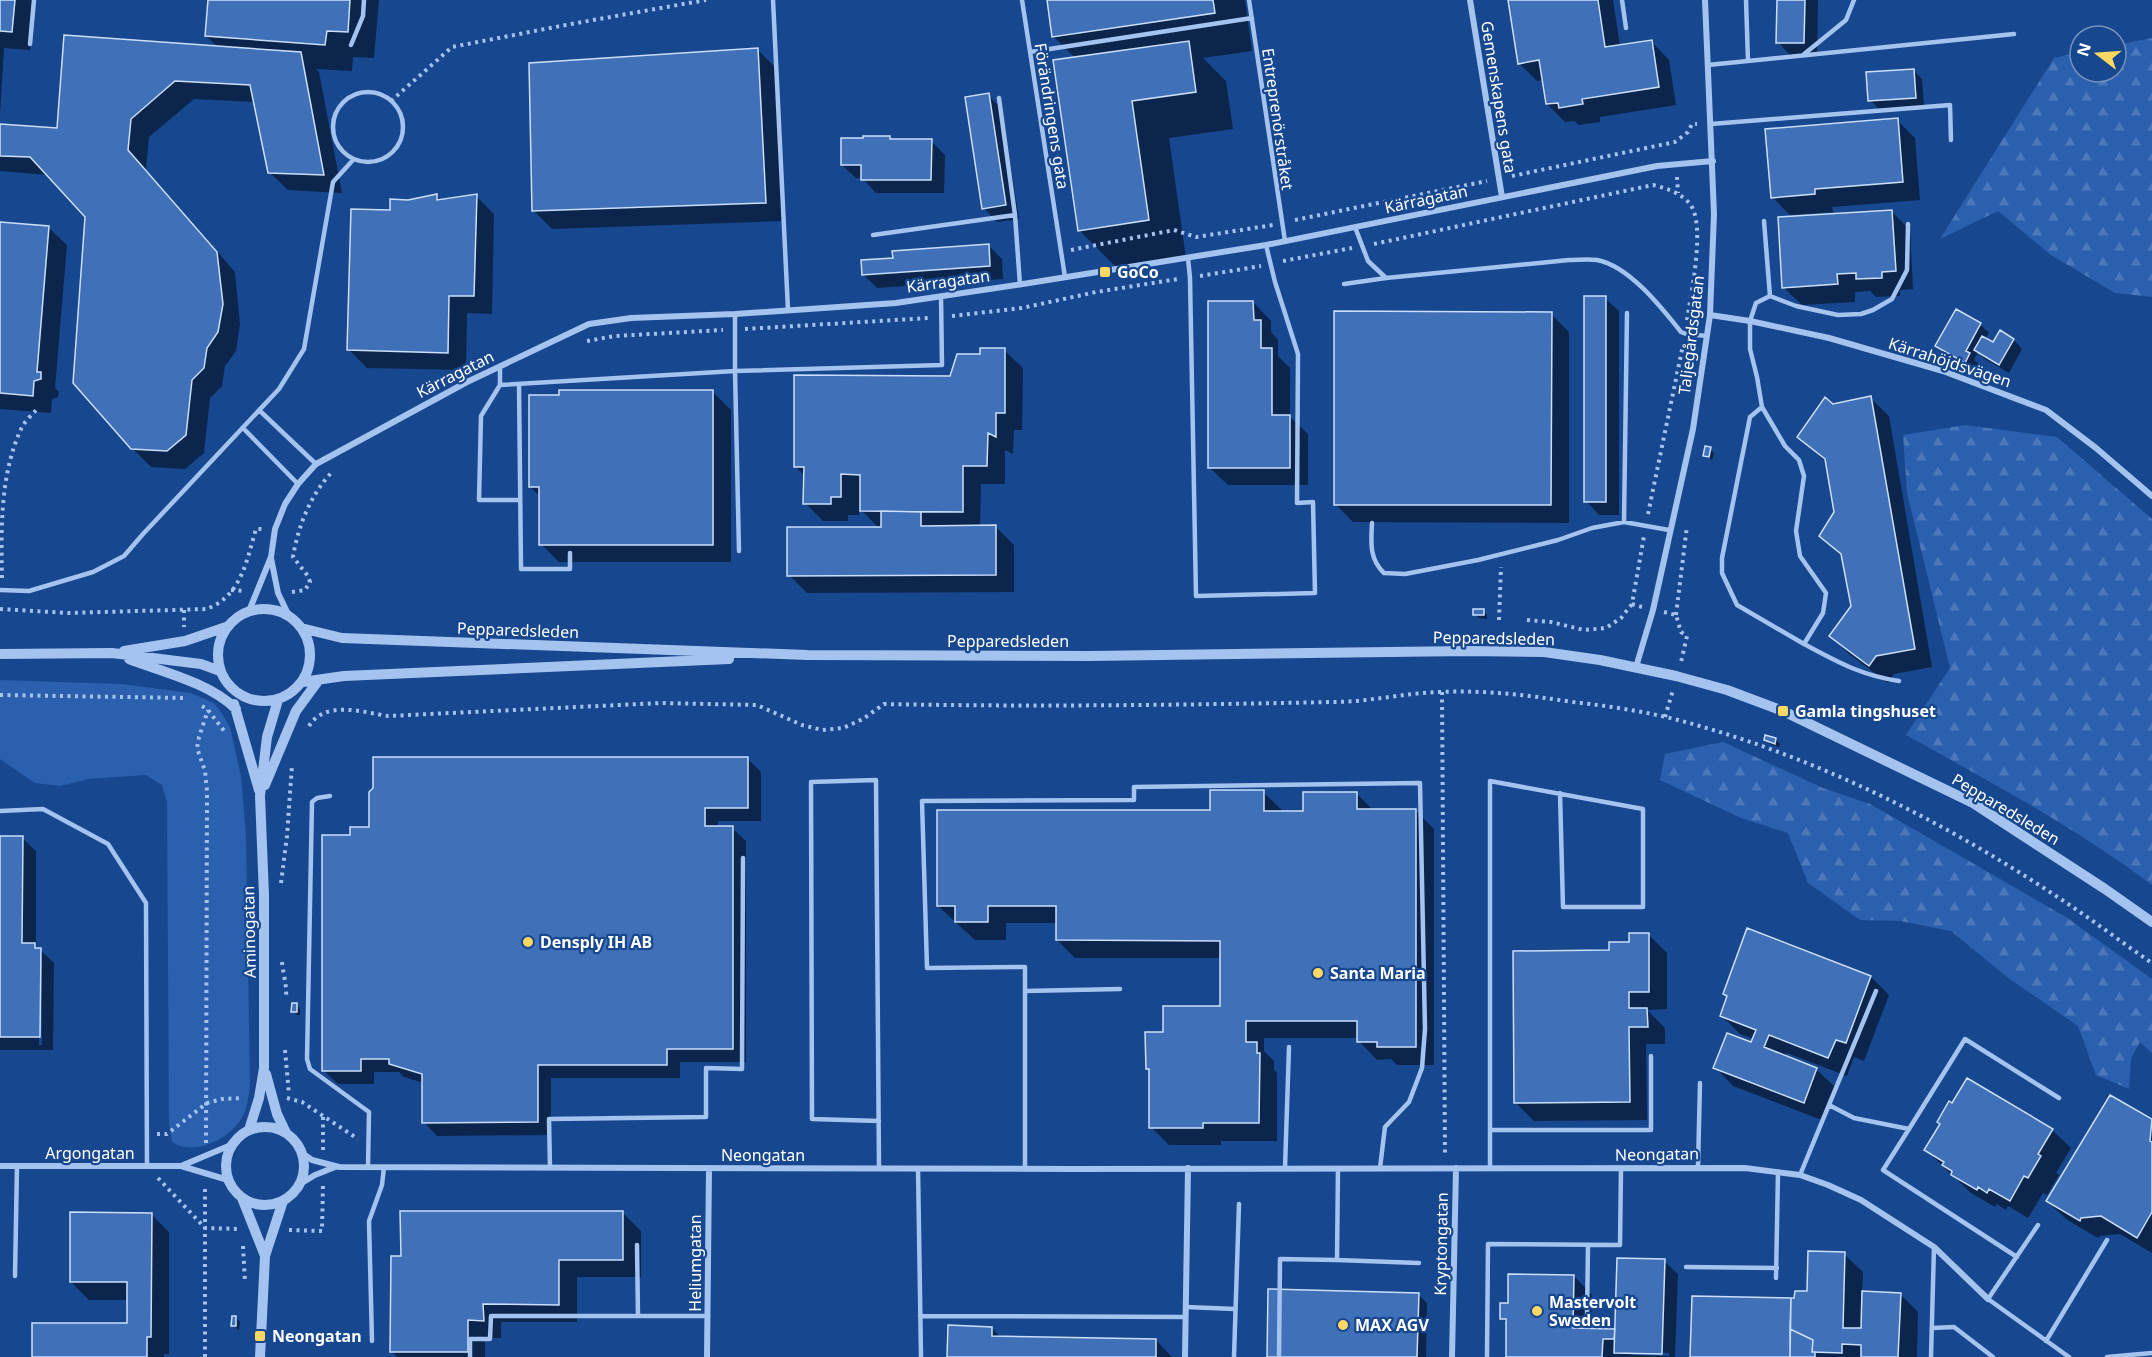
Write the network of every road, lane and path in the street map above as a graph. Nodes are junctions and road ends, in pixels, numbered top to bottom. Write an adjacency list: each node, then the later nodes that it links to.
1 (34, 0): 15 (lane)
2 (364, 0): 16 (lane)
3 (706, 0): 22 (path)
4 (773, 0): 46 (lane)
5 (1022, 0): 17 (lane, Förändringens gata)
6 (1249, 0): 12 (lane, Entreprenörstråket)
7 (1470, 0): 29 (street, Gemenskapens gata)
8 (1622, 0): 13 (lane)
9 (1706, 0): 20 (street, Taljegårdsgatan)
10 (1746, 0): 19 (lane)
11 (1854, 0): 18 (lane)
12 (1252, 18): 17 (lane); 35 (lane, Entreprenörstråket)
13 (1626, 28)
14 (2014, 34): 18 (lane)
15 (30, 44)
16 (351, 45)
17 (1030, 52): 38 (lane, Förändringens gata)
18 (1803, 55): 19 (lane)
19 (1748, 61): 20 (lane)
20 (1708, 65): 23 (street, Taljegårdsgatan)
21 (999, 98): 30 (lane)
22 (391, 100): 25 (lane); 25 (lane)
23 (1711, 124): 24 (lane); 26 (street, Taljegårdsgatan); 27 (path)
24 (1951, 140)
25 (353, 160): 59 (lane)
26 (1713, 161): 29 (street, Kärragatan); 49 (street, Taljegårdsgatan)
27 (1546, 169)
28 (1678, 194): 51 (path)
29 (1502, 197): 33 (street, Kärragatan)
30 (1015, 214): 34 (lane); 43 (lane)
31 (1764, 221): 45 (lane)
32 (1908, 224): 45 (lane)
33 (1355, 227): 35 (street, Kärragatan); 41 (lane)
34 (873, 235)
35 (1285, 241): 37 (street, Kärragatan)
36 (1107, 242): 38 (path)
37 (1266, 245): 39 (street, Kärragatan); 39 (lane)
38 (1061, 252): 40 (lane, Förändringens gata)
39 (1188, 258): 40 (street, Kärragatan)
40 (1065, 278): 43 (street, Kärragatan)
41 (1386, 278): 42 (lane); 51 (lane)
42 (1344, 284)
43 (1020, 285): 44 (street, Kärragatan)
44 (940, 296): 46 (street, Kärragatan); 54 (lane)
45 (1770, 296): 50 (lane)
46 (788, 310): 48 (street, Kärragatan)
47 (1627, 313): 65 (lane)
48 (735, 314): 53 (street, Kärragatan); 54 (lane)
49 (1710, 315): 50 (street, Kärrahöjdsvägen); 52 (street, Taljegårdsgatan)
50 (1750, 321): 57 (lane); 63 (street, Kärrahöjdsvägen)
51 (1686, 334): 52 (lane); 68 (path)
52 (1707, 336): 70 (street, Taljegårdsgatan)
53 (500, 366): 56 (lane); 61 (street, Kärragatan)
54 (735, 371): 55 (lane); 71 (lane)
55 (519, 384): 56 (lane); 64 (lane)
56 (500, 385): 64 (lane)
57 (1762, 407): 87 (lane); 87 (lane)
58 (36, 410): 75 (path)
59 (260, 411): 60 (lane); 61 (lane)
60 (243, 428): 62 (lane); 76 (lane)
61 (316, 464): 62 (street, Kärragatan)
62 (298, 484): 69 (street, Kärragatan)
63 (2152, 496)
64 (520, 500): 72 (lane)
65 (1624, 522): 68 (lane); 73 (lane)
66 (1688, 522): 81 (path)
67 (1372, 523): 73 (lane)
68 (1645, 525): 70 (lane); 77 (path)
69 (275, 529): 74 (street, Kärragatan); 78 (path)
70 (1669, 530): 79 (street, Taljegårdsgatan)
71 (739, 551)
72 (570, 553)
73 (1502, 554): 83 (path)
74 (271, 557): 80 (street, Kärragatan); 82 (street, Kärragatan)
75 (2, 578)
76 (0, 591)
77 (1632, 604): 79 (path); 84 (path)
78 (0, 609)
79 (1653, 610): 81 (path); 92 (street, Taljegårdsgatan)
80 (249, 611): 82 (street); 85 (street)
81 (1676, 615): 88 (path)
82 (289, 616): 86 (street)
83 (1499, 620)
84 (1527, 620)
85 (226, 627): 89 (street); 93 (street)
86 (302, 628): 91 (street, Pepparedsleden); 96 (street)
87 (1804, 644): 95 (lane)
88 (1685, 648)
89 (112, 653): 90 (street); 93 (street); 101 (street)
90 (0, 654)
91 (807, 655): 92 (street, Pepparedsleden); 94 (street, Pepparedsleden)
92 (1636, 667): 111 (street, Pepparedsleden)
93 (223, 676): 100 (street); 101 (street, Aminogatan)
94 (318, 681): 96 (street, Pepparedsleden); 103 (street)
95 (1899, 681)
96 (302, 682): 100 (street)
97 (1442, 692): 103 (path); 113 (path); 151 (path)
98 (0, 695): 99 (path)
99 (183, 697)
100 (278, 700): 106 (street, Aminogatan)
101 (236, 709): 102 (street, Aminogatan)
102 (244, 736): 106 (street, Aminogatan); 124 (path)
103 (285, 737): 106 (street)
104 (292, 765): 110 (path)
105 (1560, 793): 105 (lane); 129 (lane)
106 (260, 796): 121 (street, Aminogatan)
107 (330, 796): 133 (lane)
108 (0, 811): 131 (lane)
109 (743, 858): 144 (lane)
110 (281, 892)
111 (2152, 922)
112 (281, 955): 117 (path)
113 (2152, 963)
114 (1120, 989): 115 (lane)
115 (1025, 991): 150 (lane); 156 (lane)
116 (1876, 991): 125 (lane)
117 (286, 997)
118 (1289, 1047): 148 (lane)
119 (285, 1050): 133 (path)
120 (1651, 1056): 129 (lane)
121 (264, 1068): 128 (street, Aminogatan); 130 (street, Aminogatan)
122 (1700, 1083): 143 (lane)
123 (2059, 1098): 127 (lane)
124 (207, 1103): 131 (path); 135 (path)
125 (1829, 1105): 127 (lane); 159 (lane)
126 (879, 1121): 126 (lane); 145 (lane)
127 (1909, 1129): 174 (lane)
128 (249, 1130): 130 (street); 132 (street)
129 (1490, 1130): 153 (lane)
130 (286, 1133): 134 (street)
131 (146, 1134): 139 (lane)
132 (231, 1145): 135 (street, Argongatan); 160 (street)
133 (368, 1145): 141 (lane)
134 (302, 1153): 140 (street, Neongatan); 161 (street)
135 (206, 1157): 138 (street, Argongatan)
136 (0, 1166): 137 (street, Argongatan)
137 (17, 1166): 139 (street, Argongatan); 179 (lane)
138 (181, 1166): 139 (street, Argongatan); 157 (street, Argongatan)
139 (147, 1167)
140 (339, 1167): 141 (street, Neongatan); 161 (street, Neongatan)
141 (368, 1167): 142 (street, Neongatan)
142 (384, 1167): 144 (street, Neongatan); 191 (lane)
143 (1698, 1167): 154 (street, Neongatan); 158 (street, Neongatan)
144 (549, 1168): 155 (street, Neongatan)
145 (879, 1168): 146 (street, Neongatan); 155 (street, Neongatan)
146 (918, 1168): 156 (street, Neongatan); 187 (lane)
147 (1188, 1168): 148 (street, Neongatan); 156 (street, Neongatan); 183 (street)
148 (1285, 1168): 149 (street, Neongatan)
149 (1338, 1168): 150 (street, Neongatan); 175 (lane)
150 (1380, 1168): 151 (street, Neongatan)
151 (1445, 1168): 152 (street, Neongatan)
152 (1456, 1168): 153 (street, Neongatan); 202 (street, Kryptongatan)
153 (1491, 1168): 154 (street, Neongatan)
154 (1621, 1168): 171 (lane)
155 (709, 1169): 186 (street, Heliumgatan)
156 (1024, 1169)
157 (206, 1172): 160 (street, Argongatan); 194 (path)
158 (1779, 1172): 159 (street, Neongatan); 178 (lane)
159 (1800, 1175): 172 (street, Neongatan)
160 (228, 1180): 162 (street)
161 (300, 1184): 163 (street)
162 (242, 1198): 163 (street); 173 (street)
163 (283, 1201): 173 (street)
164 (1239, 1204): 184 (lane)
165 (2038, 1224): 174 (lane)
166 (238, 1229): 167 (path)
167 (240, 1236)
168 (2107, 1240): 192 (lane)
169 (243, 1243): 181 (path)
170 (637, 1245): 185 (lane)
171 (1588, 1245): 189 (lane); 203 (lane)
172 (1935, 1246): 182 (street, Neongatan); 190 (lane)
173 (265, 1256): 195 (street)
174 (2017, 1257): 182 (lane)
175 (1337, 1260): 176 (lane); 201 (lane)
176 (1419, 1263)
177 (1686, 1268): 178 (lane)
178 (1777, 1268): 180 (lane)
179 (15, 1276)
180 (1776, 1278)
181 (246, 1282)
182 (1988, 1299): 192 (lane, Neongatan)
183 (1186, 1307): 184 (lane); 188 (street)
184 (1235, 1309): 200 (lane)
185 (638, 1316): 186 (lane); 196 (lane)
186 (708, 1316): 197 (street, Heliumgatan)
187 (920, 1316): 188 (lane); 198 (lane)
188 (1186, 1317): 199 (street)
189 (1587, 1318)
190 (1933, 1328): 204 (lane); 205 (lane)
191 (372, 1341)
192 (2046, 1341): 206 (lane, Neongatan)
193 (2152, 1353): 207 (lane)
194 (205, 1357)
195 (260, 1357)
196 (470, 1357)
197 (707, 1357)
198 (921, 1357)
199 (1185, 1357)
200 (1234, 1357)
201 (1279, 1357)
202 (1452, 1357)
203 (1487, 1357)
204 (1931, 1357)
205 (1993, 1357)
206 (2069, 1357)
207 (2106, 1357)

